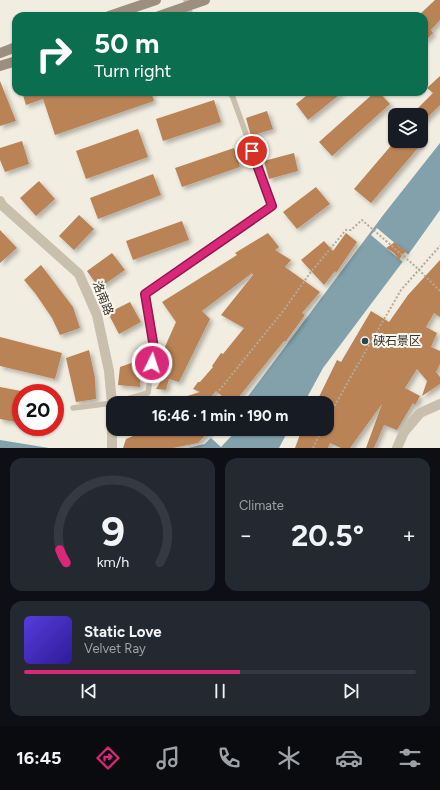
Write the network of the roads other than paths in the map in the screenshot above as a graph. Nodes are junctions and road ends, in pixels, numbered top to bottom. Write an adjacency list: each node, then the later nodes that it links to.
1 (156, 0): 4 (main road)
2 (205, 0): 3 (main road)
3 (189, 7): 5 (main road)
4 (121, 12)
5 (172, 12)
6 (12, 48): 7 (main road)
7 (0, 53)
8 (12, 62): 9 (main road)
9 (0, 66)
10 (232, 96): 13 (lane)
11 (0, 201): 12 (street, 洛南路)
12 (112, 396)
13 (135, 396)
14 (106, 404): 16 (lane)
15 (440, 404): 17 (street)
16 (73, 408)
17 (397, 448)

